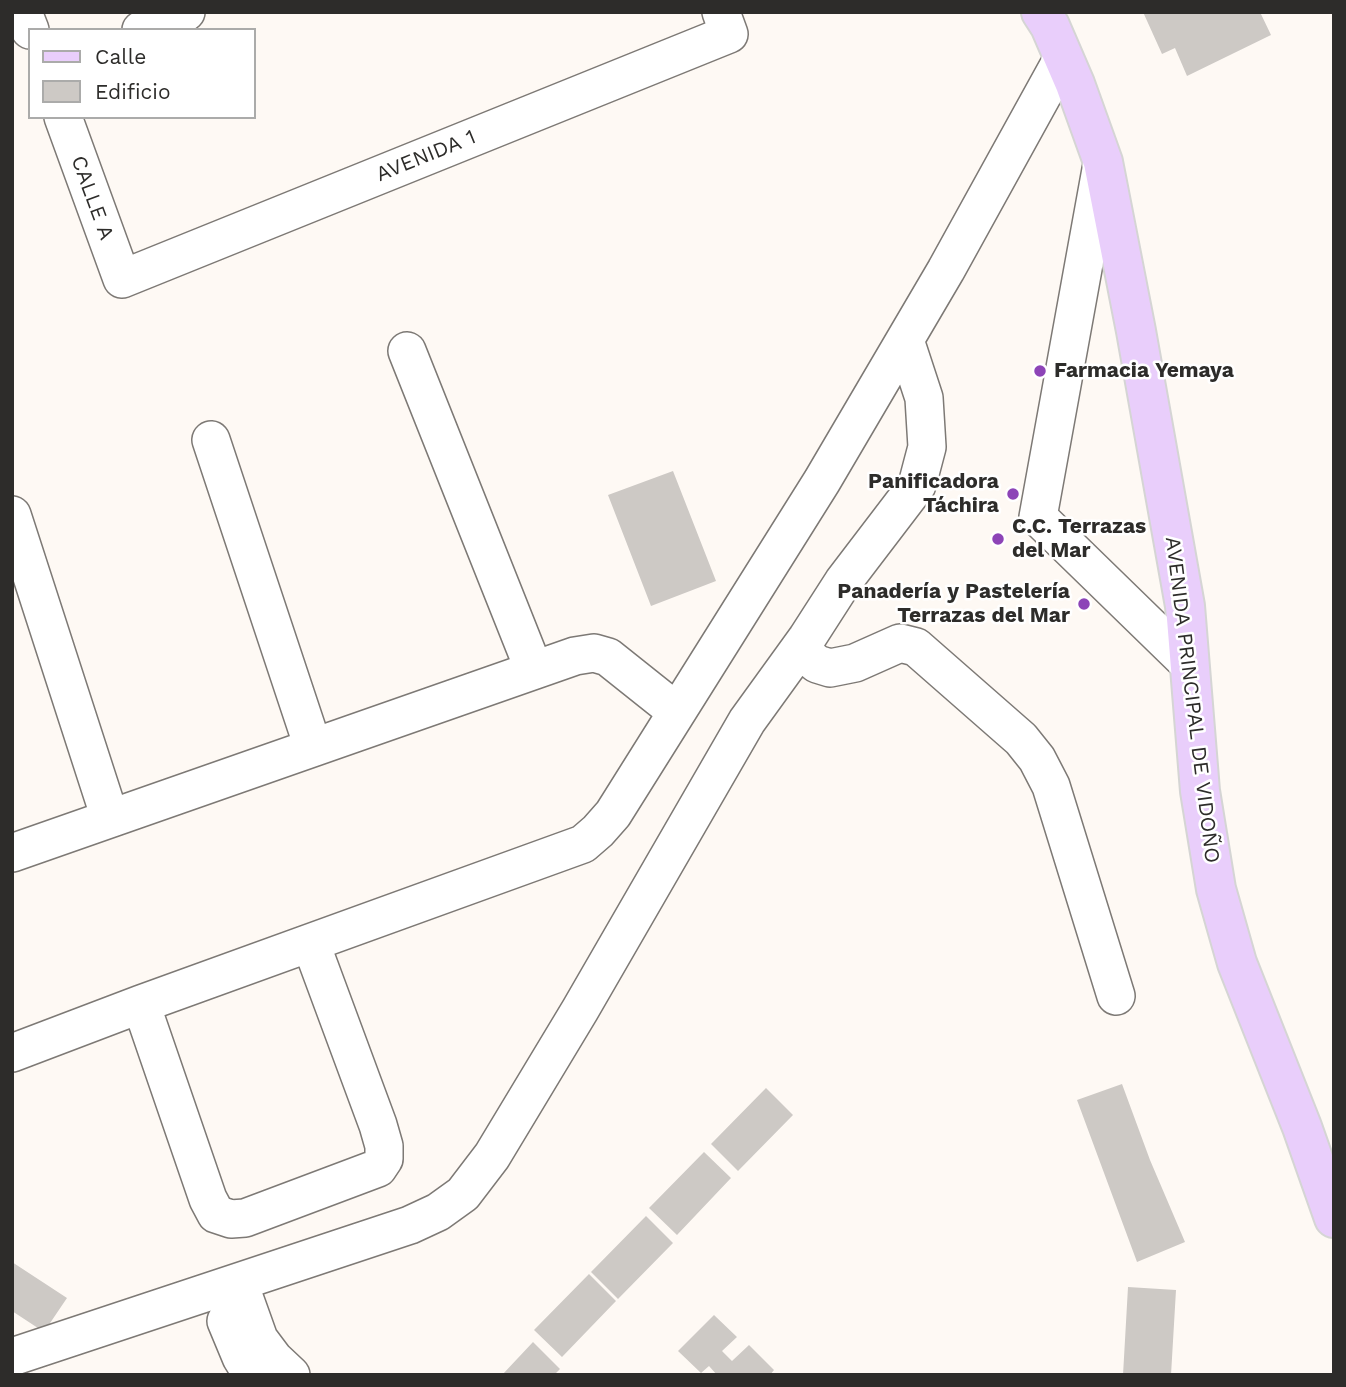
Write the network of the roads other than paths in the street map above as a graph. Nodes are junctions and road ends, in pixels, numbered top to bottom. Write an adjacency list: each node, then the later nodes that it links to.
1 (186, 12): 4 (street)
2 (1041, 12): 5 (main road, AVENIDA PRINCIPAL DE VIDOÑO)
3 (725, 23): 8 (street, AVENIDA 1)
4 (146, 28)
5 (1063, 58): 7 (main road, AVENIDA PRINCIPAL DE VIDOÑO); 9 (street)
6 (64, 119): 8 (street, CALLE A)
7 (1103, 163): 14 (main road, AVENIDA PRINCIPAL DE VIDOÑO); 14 (street)
8 (122, 279)
9 (905, 340): 13 (street); 16 (street)
10 (407, 352): 15 (street)
11 (211, 440): 17 (street)
12 (12, 515): 18 (street)
13 (799, 649): 21 (street); 25 (street)
14 (1189, 664): 24 (main road, AVENIDA PRINCIPAL DE VIDOÑO)
15 (534, 670): 16 (street); 17 (street)
16 (677, 712): 20 (street)
17 (313, 747): 18 (street)
18 (110, 818): 19 (street)
19 (12, 853)
20 (311, 944): 22 (street); 22 (street)
21 (1116, 996)
22 (141, 1004): 23 (street)
23 (12, 1053)
24 (1334, 1218)
25 (227, 1287): 26 (street); 27 (street); 28 (street)
26 (12, 1357)
27 (252, 1375)
28 (291, 1375)

